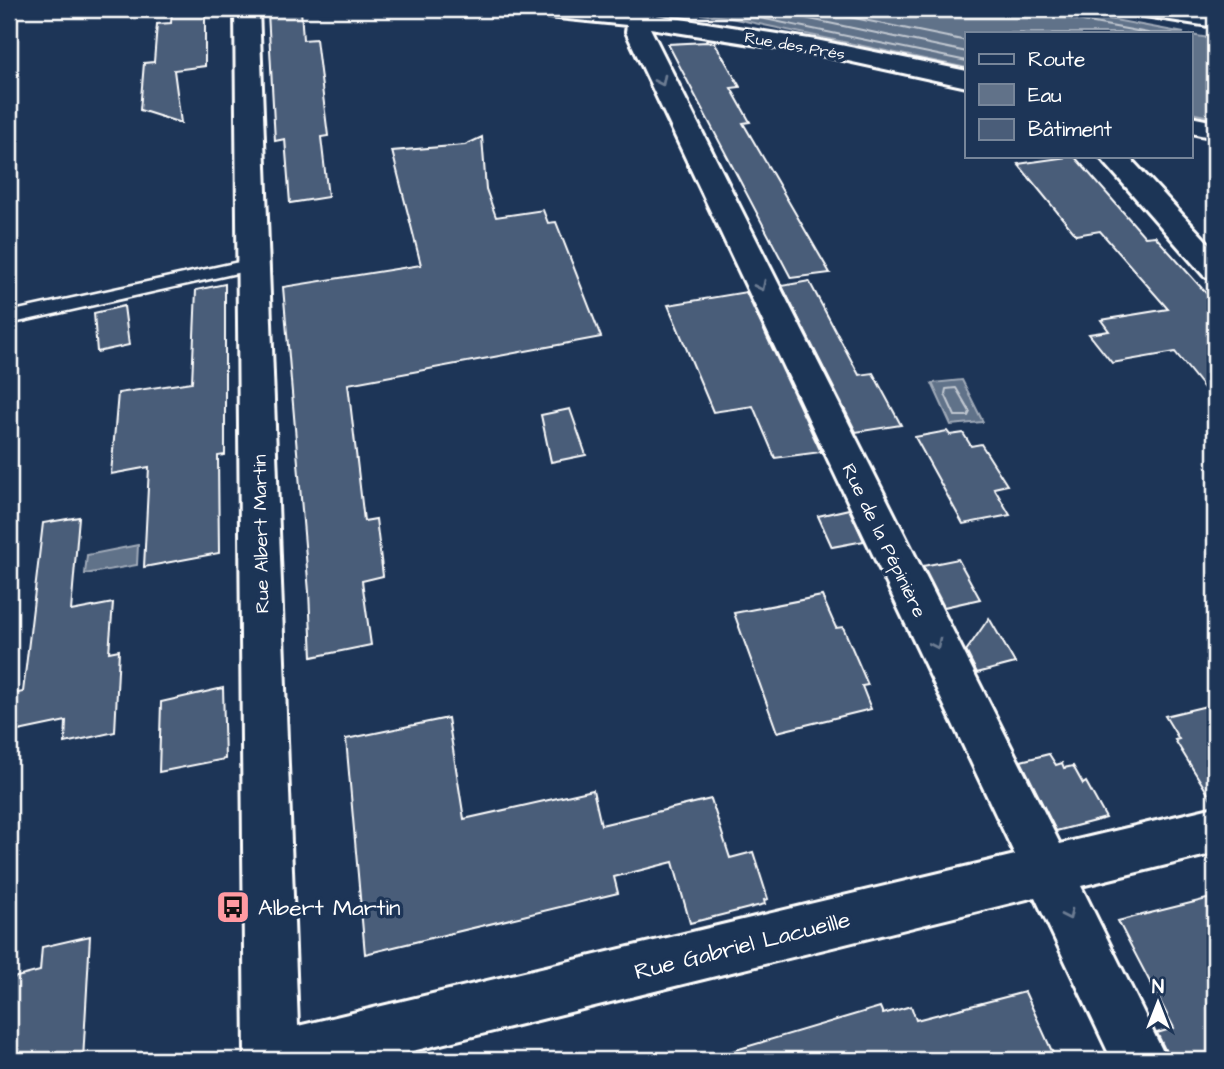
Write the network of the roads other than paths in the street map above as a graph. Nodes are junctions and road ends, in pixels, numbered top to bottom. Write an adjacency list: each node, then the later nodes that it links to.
1 (247, 9): 10 (street, Rue Albert Martin)
2 (538, 9): 4 (street, Rue des Prés)
3 (1145, 9): 5 (street)
4 (642, 20): 6 (street, Rue des Prés); 14 (street, Rue de la Pépinière, one-way to 14)
5 (1215, 20)
6 (965, 79)
7 (1192, 125): 8 (street)
8 (1215, 130)
9 (1115, 158): 11 (street)
10 (253, 264): 12 (lane); 15 (street, Rue Albert Martin)
11 (1215, 269)
12 (9, 318)
13 (1215, 831): 14 (street, Rue Gabriel Lacueille)
14 (1046, 871): 15 (street, Rue Gabriel Lacueille); 16 (street, Rue de la Pépinière, one-way to 16)
15 (271, 1060)
16 (1139, 1060)

